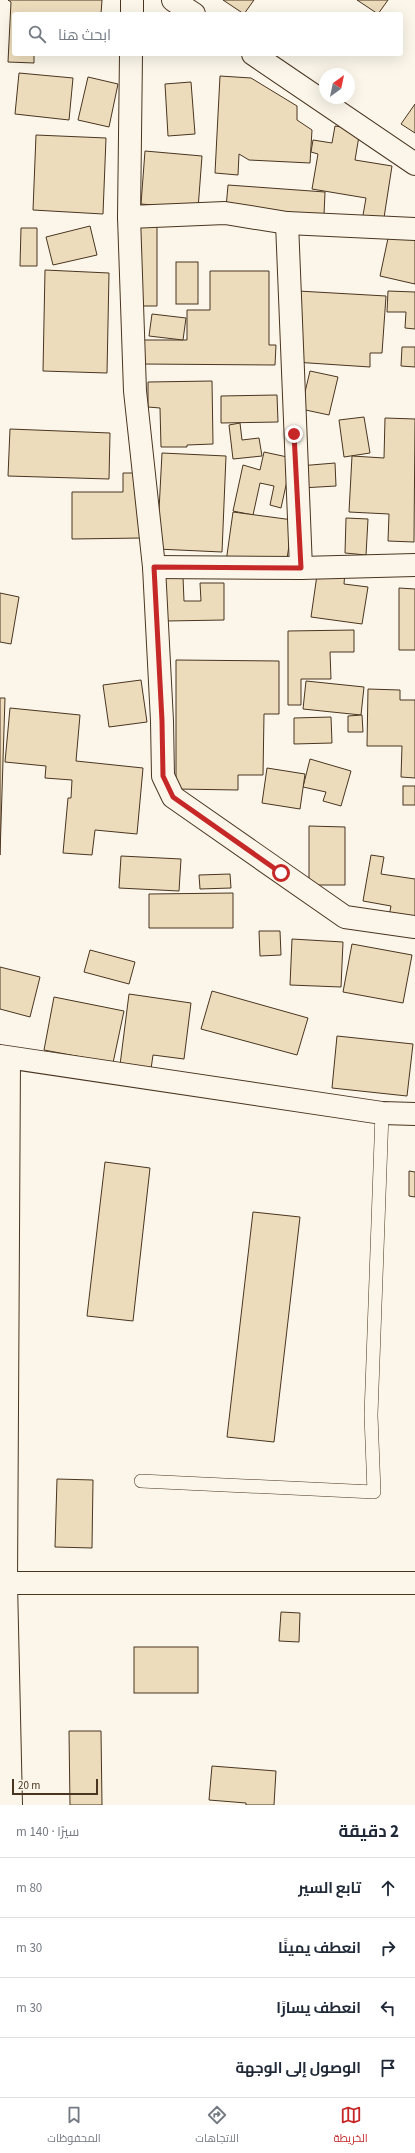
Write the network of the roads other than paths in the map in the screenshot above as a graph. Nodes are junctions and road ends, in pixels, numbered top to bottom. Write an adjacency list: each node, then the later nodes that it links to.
1 (132, 0): 3 (street)
2 (173, 0): 4 (street)
3 (132, 12)
4 (191, 12)
5 (131, 56): 8 (street)
6 (256, 56): 7 (street)
7 (415, 164)
8 (129, 217): 9 (street); 12 (street)
9 (287, 223): 10 (street); 13 (street)
10 (415, 229)
11 (415, 565): 13 (street)
12 (154, 567): 13 (street); 14 (street)
13 (301, 568)
14 (415, 928)
15 (4, 1058): 16 (street); 18 (street)
16 (382, 1114): 17 (street); 19 (lane)
17 (415, 1114)
18 (3, 1405): 20 (street)
19 (141, 1481)
20 (6, 1583): 21 (street); 22 (street)
21 (415, 1583)
22 (3, 1618): 23 (street)
23 (11, 1805)

